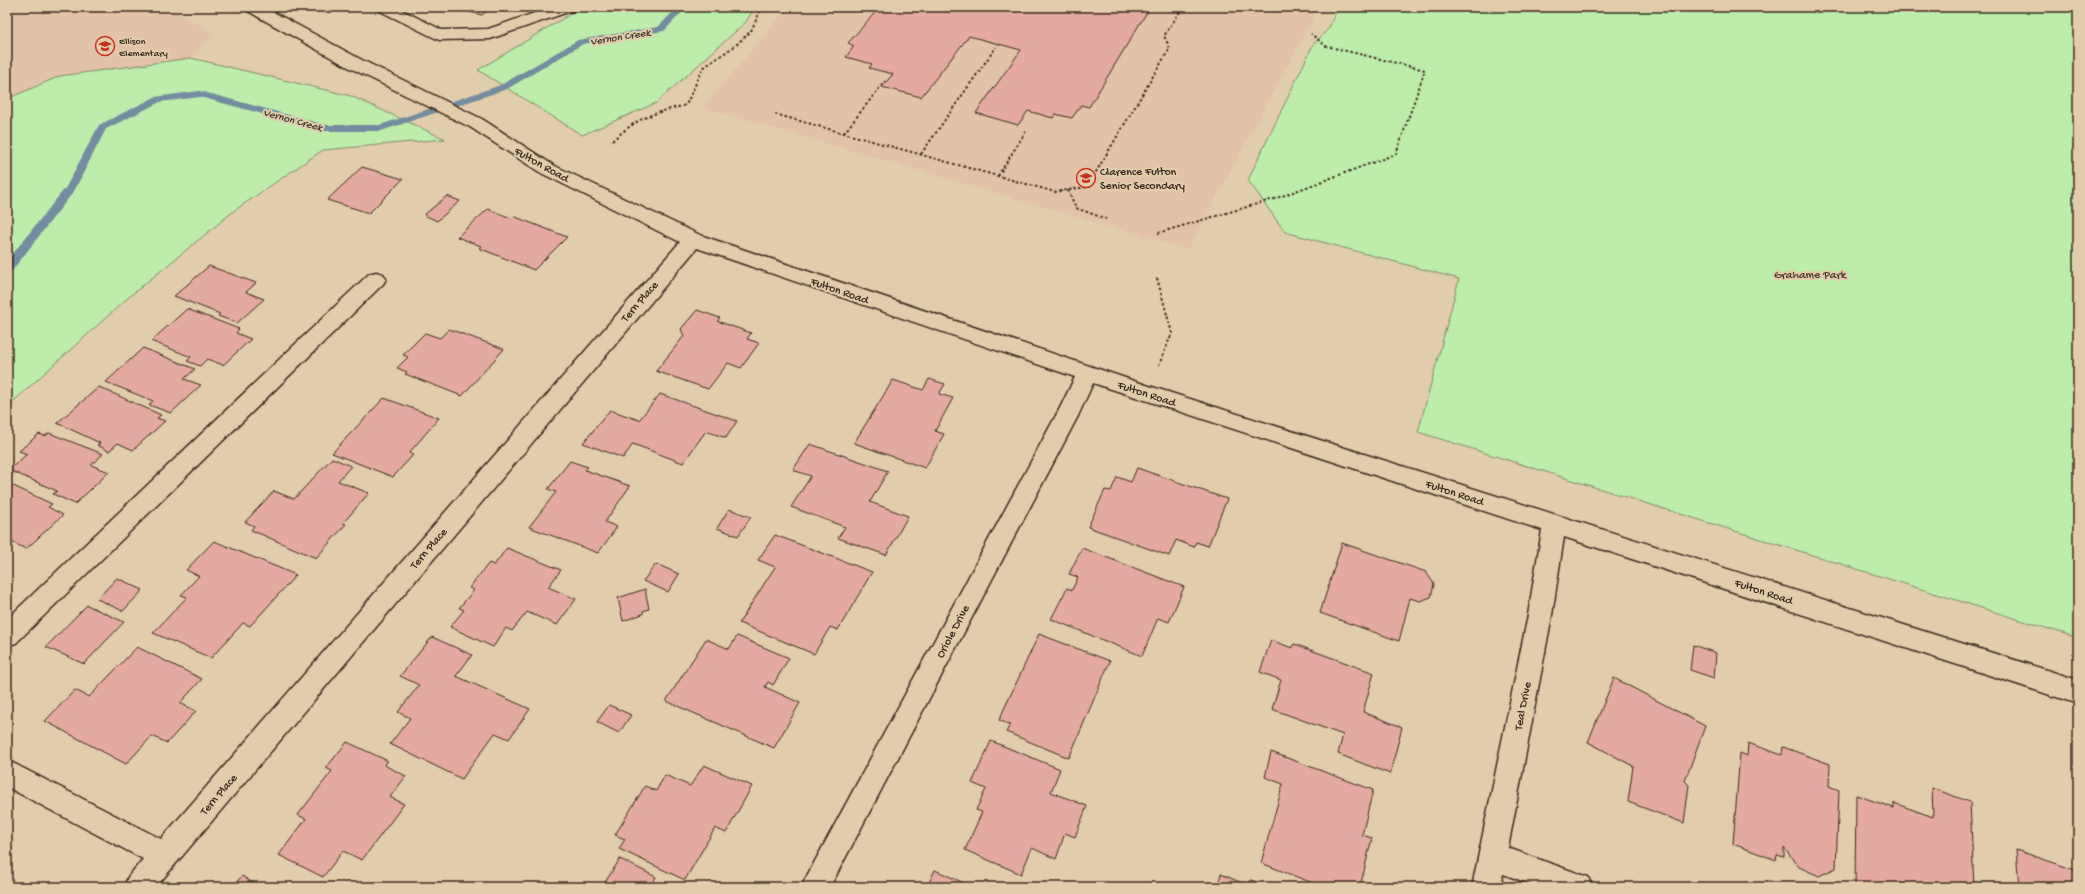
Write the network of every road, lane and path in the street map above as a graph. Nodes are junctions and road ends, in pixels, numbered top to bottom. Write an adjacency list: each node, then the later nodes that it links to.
1 (252, 7): 18 (street, Fulton Road)
2 (384, 7): 3 (street)
3 (568, 7)
4 (762, 7): 12 (path)
5 (1182, 7): 15 (path)
6 (1311, 34): 17 (path)
7 (996, 47): 13 (path)
8 (885, 81): 11 (path)
9 (774, 114): 11 (path)
10 (1026, 131): 14 (path)
11 (844, 133): 13 (path)
12 (612, 141)
13 (921, 154): 14 (path)
14 (998, 176): 15 (path)
15 (1068, 190): 16 (path)
16 (1106, 219)
17 (1158, 233)
18 (692, 240): 22 (street, Fulton Road); 27 (street, Tern Place)
19 (1157, 278): 21 (path)
20 (376, 279): 24 (street)
21 (1158, 365)
22 (1086, 373): 23 (street, Fulton Road); 30 (street, Oriole Drive)
23 (1554, 524): 25 (street, Fulton Road); 28 (street, Teal Drive)
24 (7, 635)
25 (2078, 692)
26 (7, 773): 27 (street)
27 (164, 856): 29 (street, Tern Place)
28 (1492, 856): 31 (street, Teal Drive); 32 (street)
29 (138, 887)
30 (815, 887)
31 (1486, 887)
32 (1578, 887)

